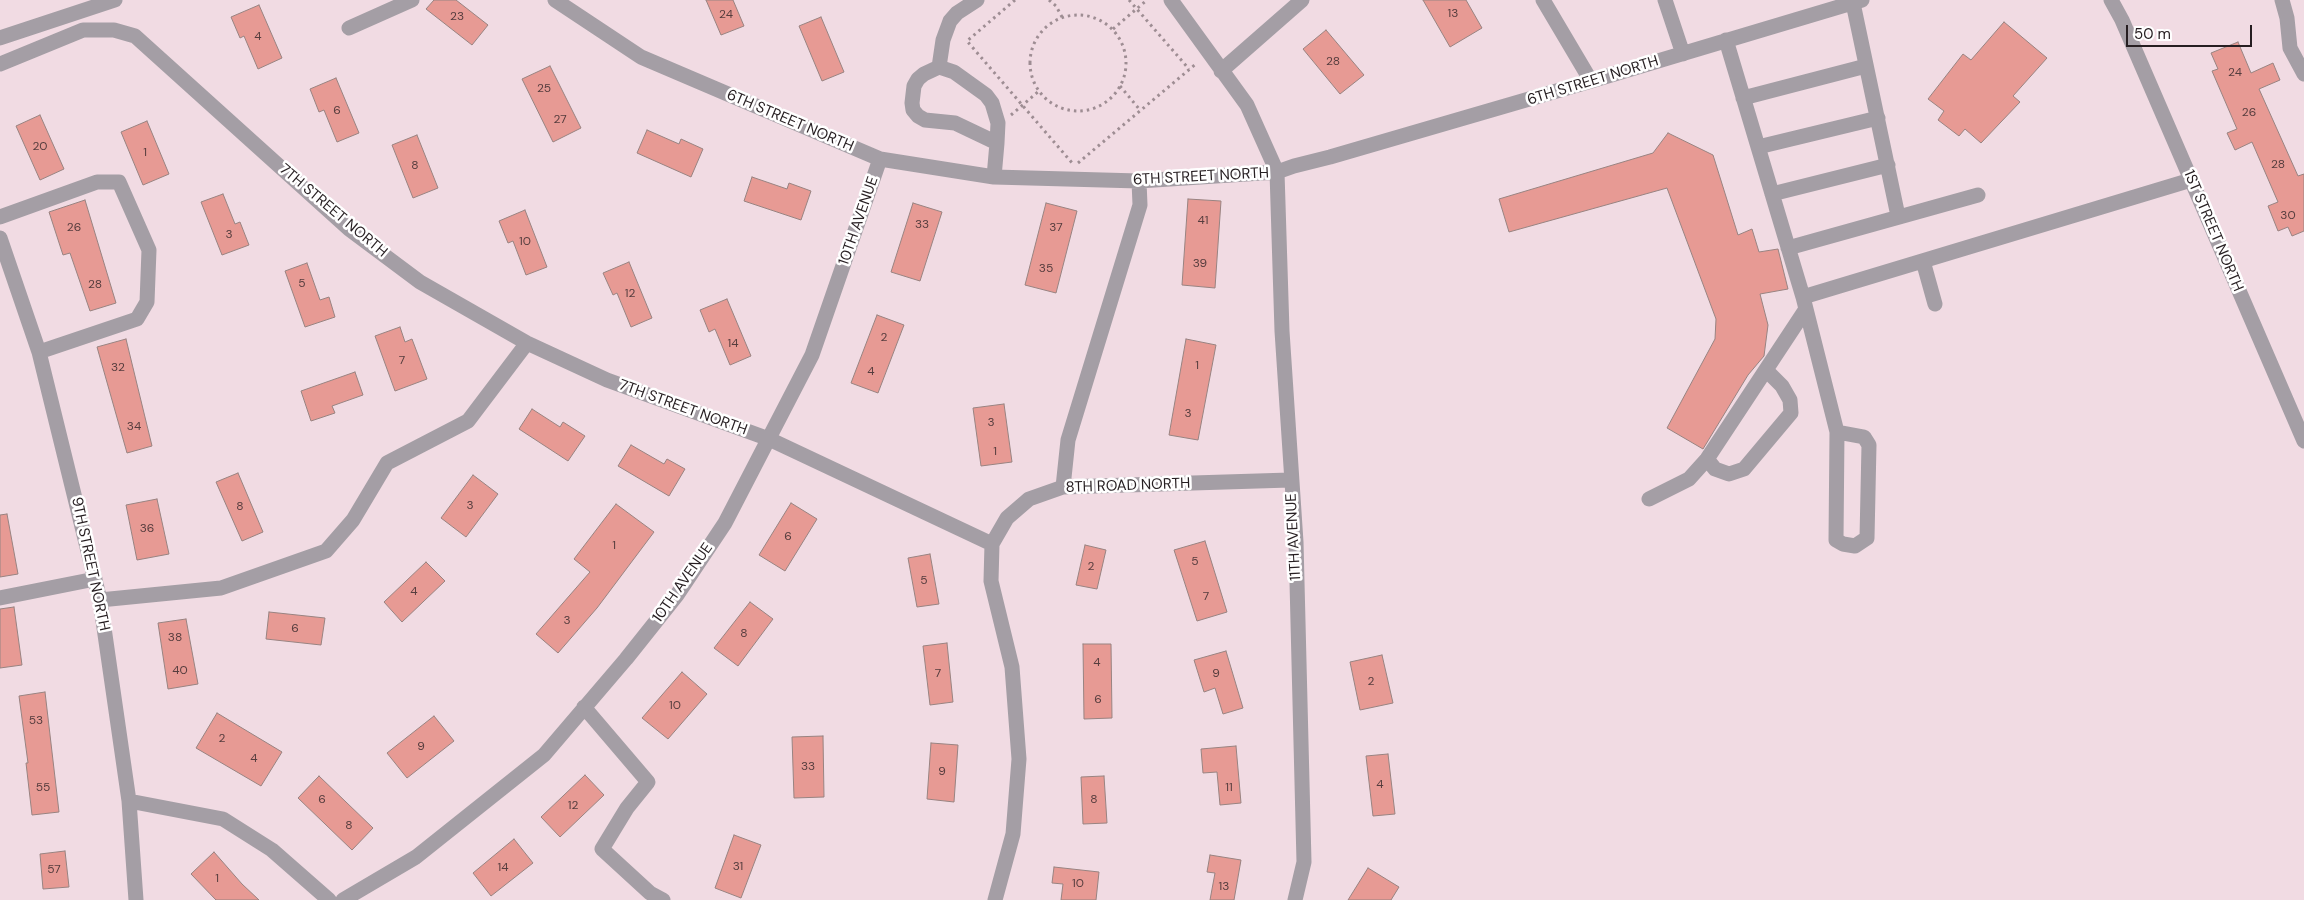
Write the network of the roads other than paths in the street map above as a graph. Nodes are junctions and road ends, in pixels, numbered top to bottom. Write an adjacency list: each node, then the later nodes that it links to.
1 (115, 0): 16 (street)
2 (412, 0): 15 (street)
3 (555, 0): 29 (street, 6TH STREET NORTH)
4 (977, 0): 21 (street)
5 (1171, 0): 22 (street)
6 (1302, 0): 22 (street)
7 (1543, 0): 24 (street)
8 (1665, 0): 18 (street)
9 (2111, 0): 14 (street, 1ST STREET NORTH)
10 (2121, 0): 14 (street, 1ST STREET NORTH)
11 (2282, 0): 23 (street)
12 (1857, 1): 13 (street, 6TH STREET NORTH); 20 (street)
13 (1816, 6): 17 (street, 6TH STREET NORTH)
14 (2122, 20): 33 (street, 1ST STREET NORTH)
15 (349, 28)
16 (0, 38)
17 (1726, 40): 18 (street, 6TH STREET NORTH); 25 (street)
18 (1682, 54): 24 (street, 6TH STREET NORTH)
19 (0, 64): 44 (street, 7TH STREET NORTH)
20 (1866, 66): 25 (street); 26 (street)
21 (939, 67): 27 (street); 27 (street)
22 (1221, 71): 31 (street)
23 (2304, 74)
24 (1591, 82): 31 (street, 6TH STREET NORTH)
25 (1743, 98): 28 (street)
26 (1878, 118): 28 (street); 30 (street)
27 (997, 143): 32 (street)
28 (1758, 148): 35 (street)
29 (880, 159): 32 (street, 6TH STREET NORTH); 48 (street, 10TH AVENUE)
30 (1888, 165): 35 (street); 37 (street)
31 (1277, 172): 34 (street, 6TH STREET NORTH); 51 (street, 11TH AVENUE)
32 (994, 177): 34 (street, 6TH STREET NORTH)
33 (2190, 180): 41 (street); 49 (street, 1ST STREET NORTH)
34 (1139, 181): 52 (street)
35 (1772, 194): 40 (street)
36 (1978, 195): 37 (street)
37 (1898, 216): 40 (street)
38 (0, 217): 45 (street)
39 (0, 238): 45 (street, 9TH STREET NORTH)
40 (1788, 248): 42 (street)
41 (1923, 261): 42 (street); 43 (street)
42 (1805, 303): 46 (street); 47 (street)
43 (1935, 304)
44 (527, 343): 48 (street, 7TH STREET NORTH); 57 (street)
45 (39, 352): 55 (street, 9TH STREET NORTH)
46 (1766, 370): 50 (street); 50 (street)
47 (1837, 432): 47 (street)
48 (769, 439): 54 (street, 7TH STREET NORTH); 58 (street, 10TH AVENUE)
49 (2304, 441)
50 (1707, 458): 53 (street)
51 (1290, 480): 52 (street, 8TH ROAD NORTH); 65 (street, 11TH AVENUE)
52 (1063, 487): 54 (street, 8TH ROAD NORTH)
53 (1650, 499)
54 (992, 544): 64 (street, 8TH ROAD NORTH)
55 (95, 578): 56 (street); 57 (street, 9TH STREET NORTH)
56 (0, 598)
57 (100, 600): 59 (street, 9TH STREET NORTH)
58 (584, 706): 62 (street, 10TH AVENUE); 63 (street)
59 (129, 801): 60 (street, 9TH STREET NORTH); 61 (street)
60 (136, 900)
61 (329, 900)
62 (342, 900)
63 (663, 900)
64 (995, 900)
65 (1295, 900)

